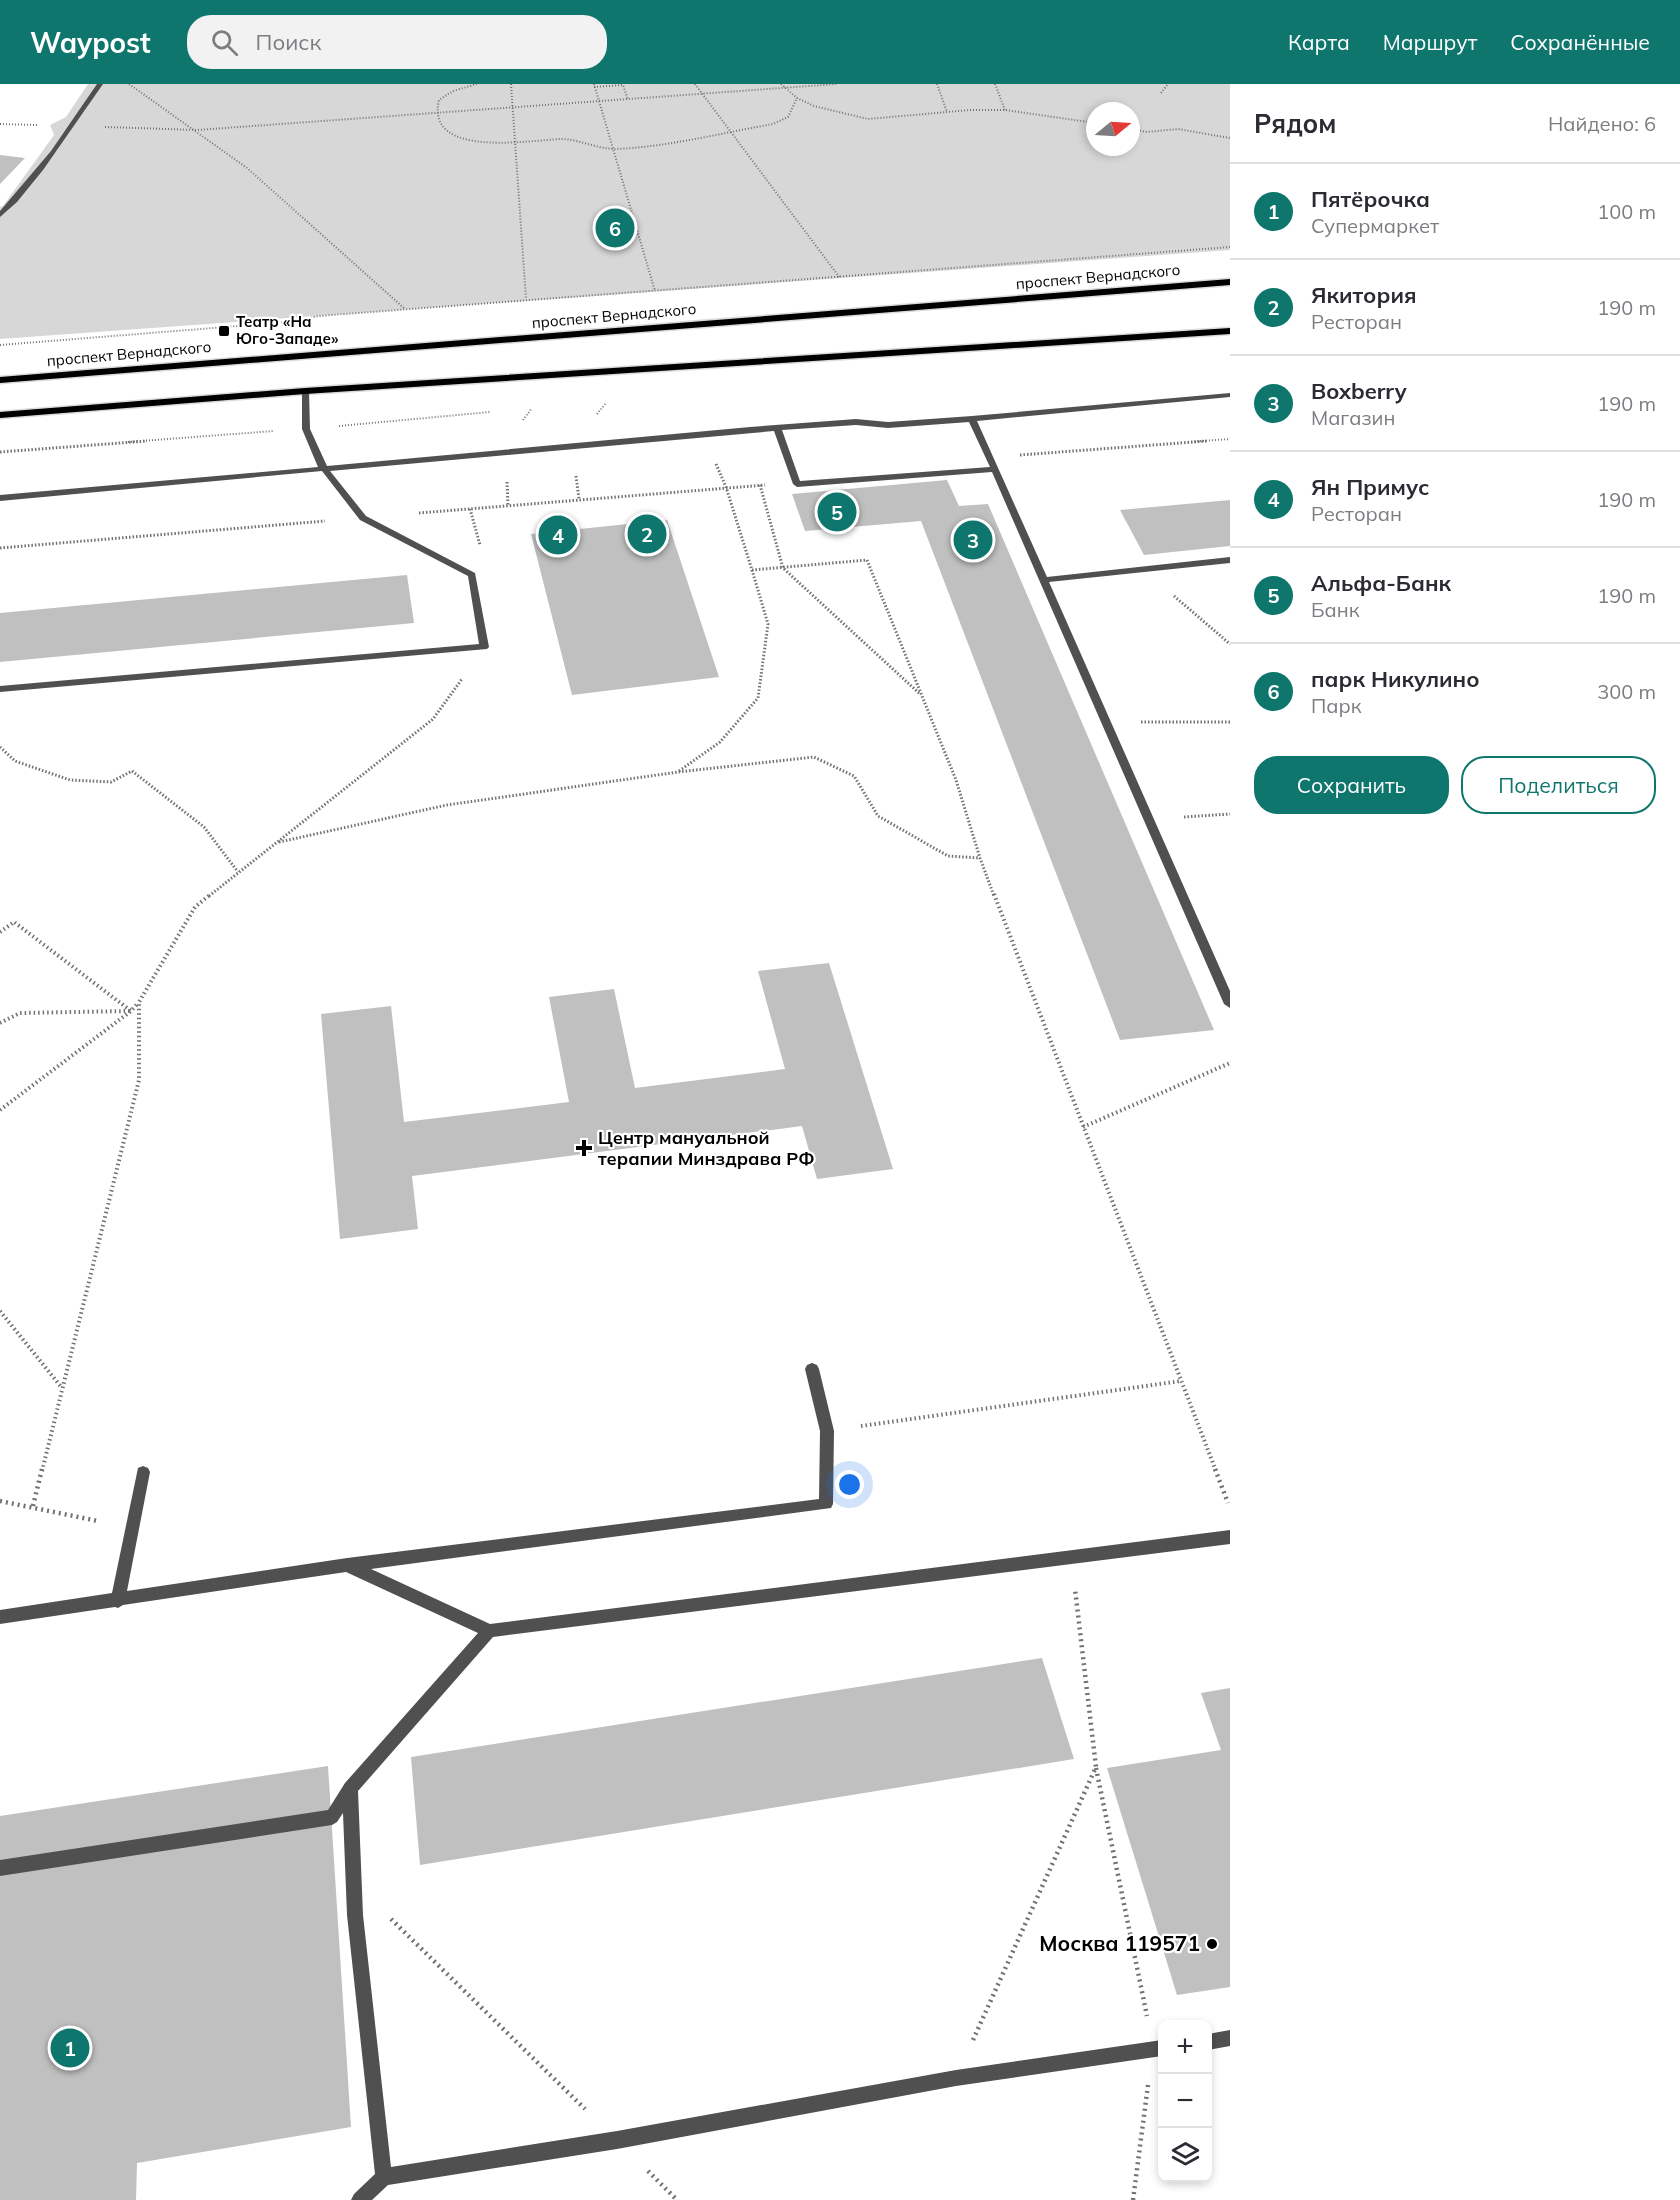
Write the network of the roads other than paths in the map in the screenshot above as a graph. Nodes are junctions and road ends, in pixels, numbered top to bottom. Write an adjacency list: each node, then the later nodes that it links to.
1 (100, 84): 2 (lane)
2 (0, 215)
3 (1230, 282): 5 (main road, проспект Вернадского)
4 (1230, 331): 6 (main road)
5 (0, 380)
6 (305, 391): 8 (main road); 11 (lane)
7 (1230, 395): 9 (lane)
8 (0, 415)
9 (972, 419): 10 (lane); 12 (lane)
10 (777, 428): 11 (lane); 12 (lane)
11 (323, 467): 13 (lane); 16 (lane)
12 (995, 469): 15 (lane)
13 (0, 498)
14 (1230, 560): 15 (lane)
15 (1045, 580): 17 (lane)
16 (0, 689)
17 (1230, 1004)
18 (812, 1369): 21 (lane)
19 (143, 1472): 22 (lane)
20 (1230, 1537): 24 (lane)
21 (346, 1566): 22 (lane); 24 (lane)
22 (118, 1600): 23 (lane)
23 (0, 1617)
24 (489, 1631): 25 (lane)
25 (350, 1788): 26 (lane); 30 (lane)
26 (0, 1868)
27 (1230, 2038): 28 (lane)
28 (1212, 2041)
29 (1158, 2049): 30 (lane)
30 (384, 2177): 31 (lane)
31 (360, 2200)

